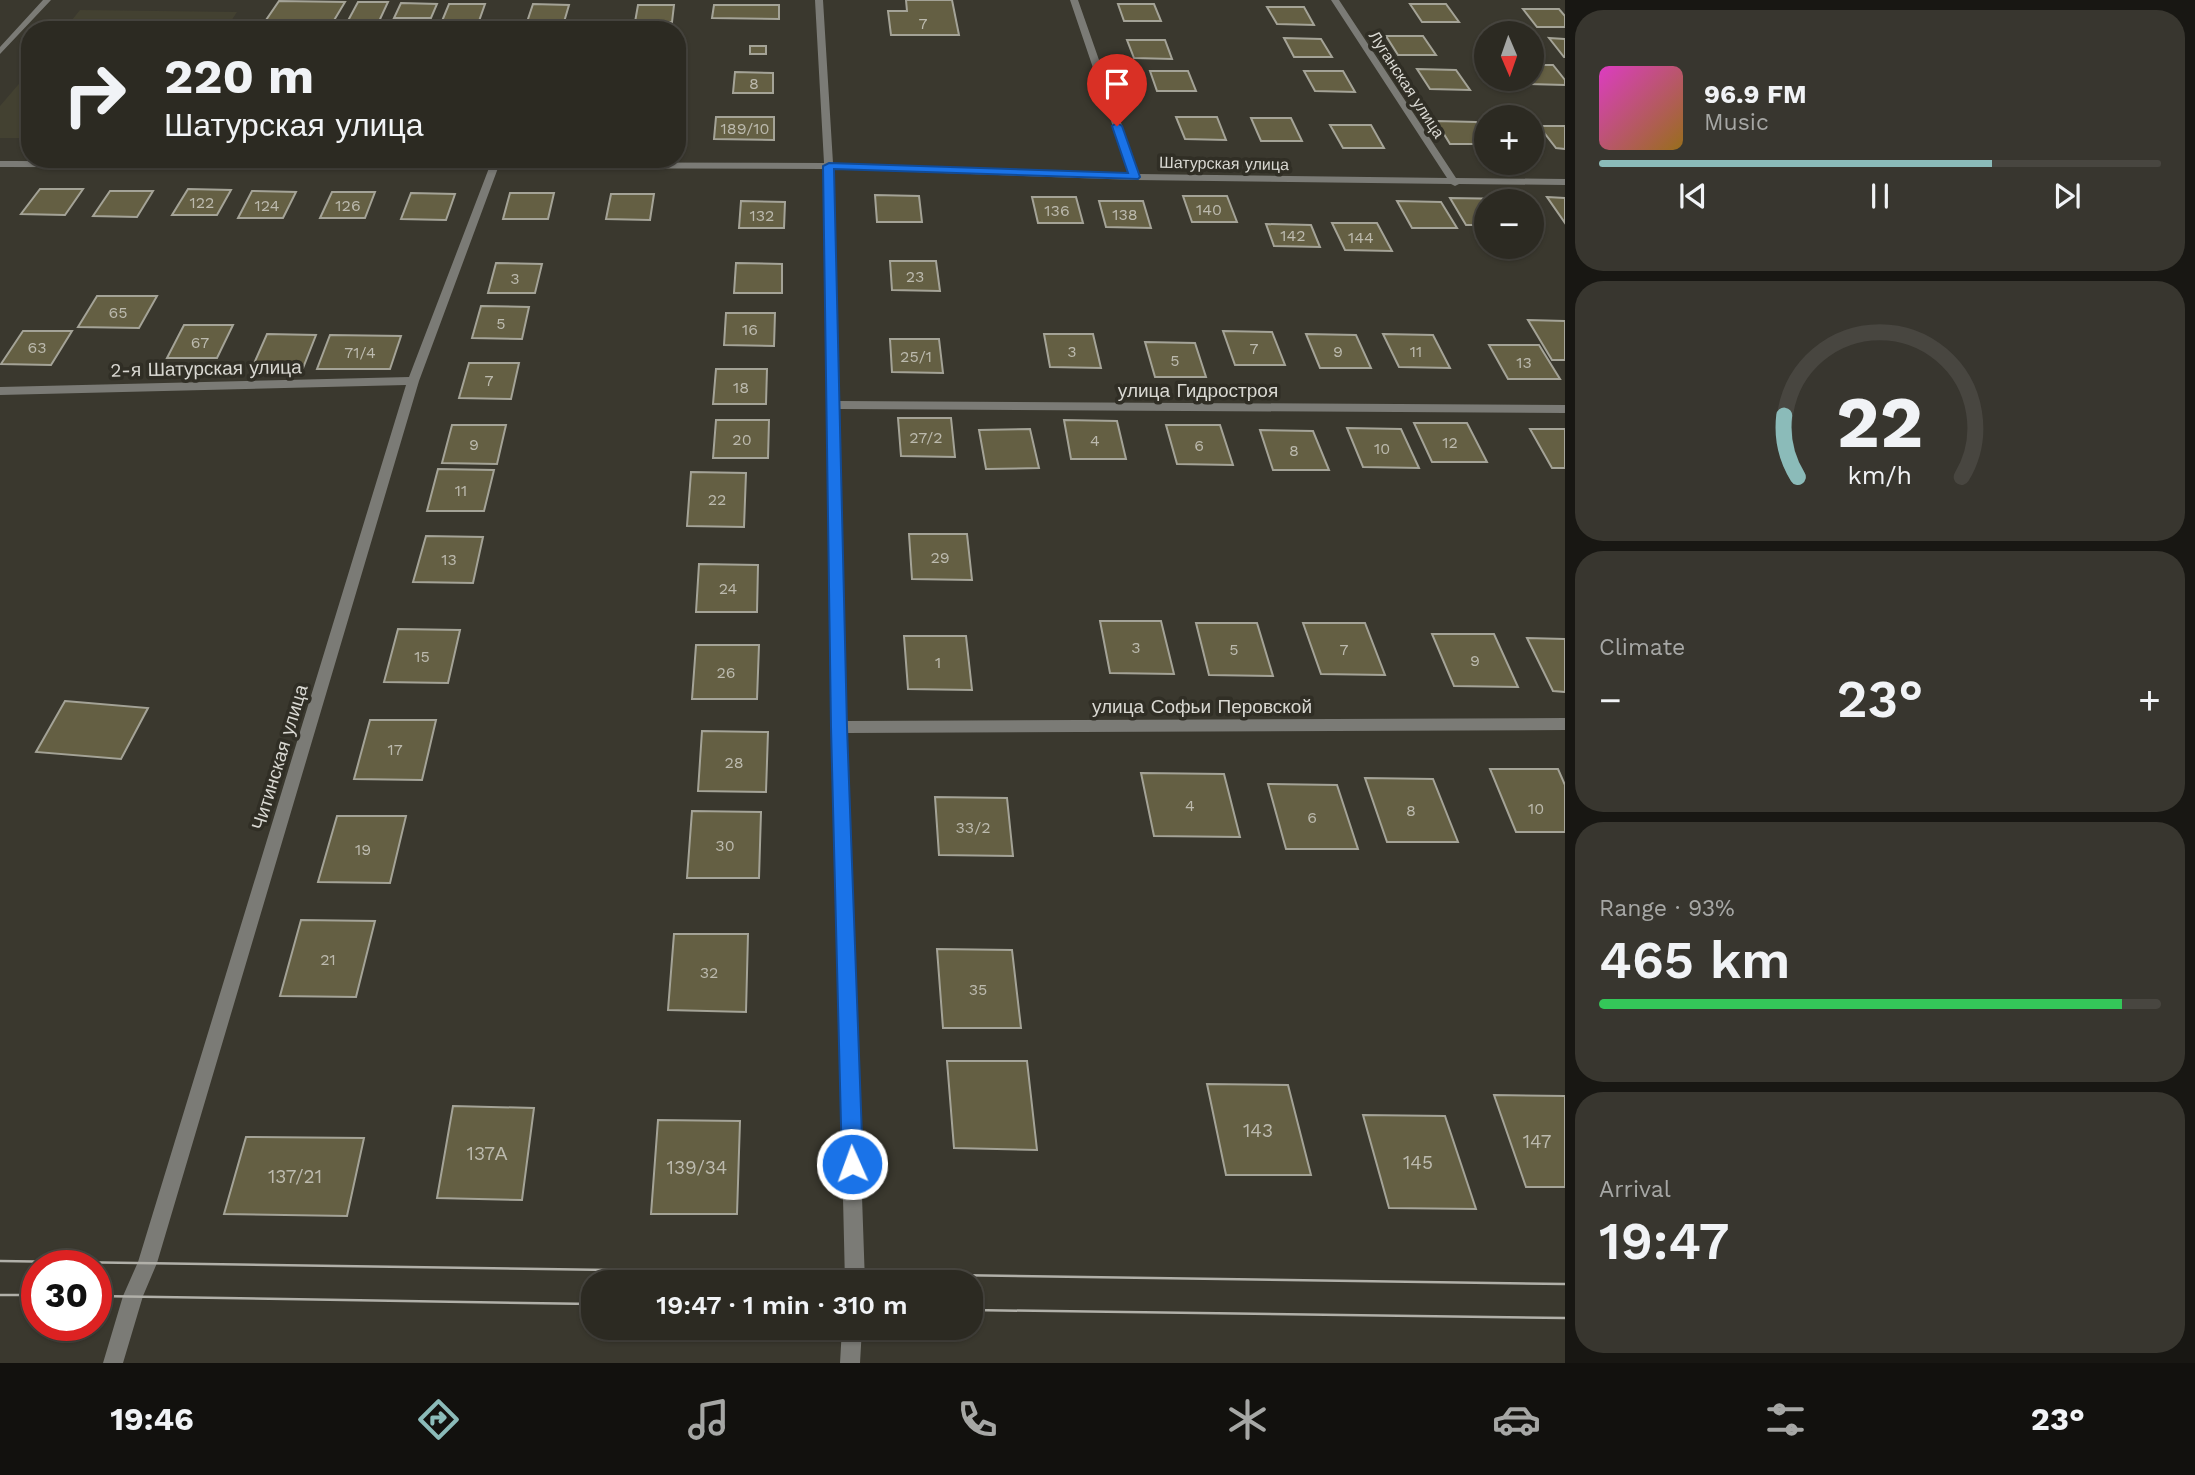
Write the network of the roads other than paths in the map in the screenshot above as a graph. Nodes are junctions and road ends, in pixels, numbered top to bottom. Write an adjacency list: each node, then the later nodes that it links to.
1 (47, 0): 5 (street)
2 (819, 0): 11 (street)
3 (1074, 0): 13 (street)
4 (1335, 0): 15 (street, Луганская улица)
5 (28, 21)
6 (21, 29): 7 (street)
7 (0, 52)
8 (0, 164): 9 (street, Шатурская улица)
9 (21, 164)
10 (686, 166): 11 (street, Шатурская улица)
11 (829, 166): 13 (street, Шатурская улица); 18 (street)
12 (493, 168): 16 (street, Читинская улица)
13 (1135, 177): 15 (street, Шатурская улица)
14 (1565, 182): 15 (street, Шатурская улица)
15 (1455, 183)
16 (413, 381): 17 (street, 2-я Шатурская улица); 24 (street, Читинская улица)
17 (0, 391)
18 (832, 405): 19 (street, улица Гидростроя); 21 (street)
19 (1565, 410)
20 (1565, 724): 21 (street, улица Софьи Перовской)
21 (839, 727): 22 (street)
22 (855, 1270)
23 (851, 1340): 25 (street)
24 (113, 1363)
25 (849, 1363)

